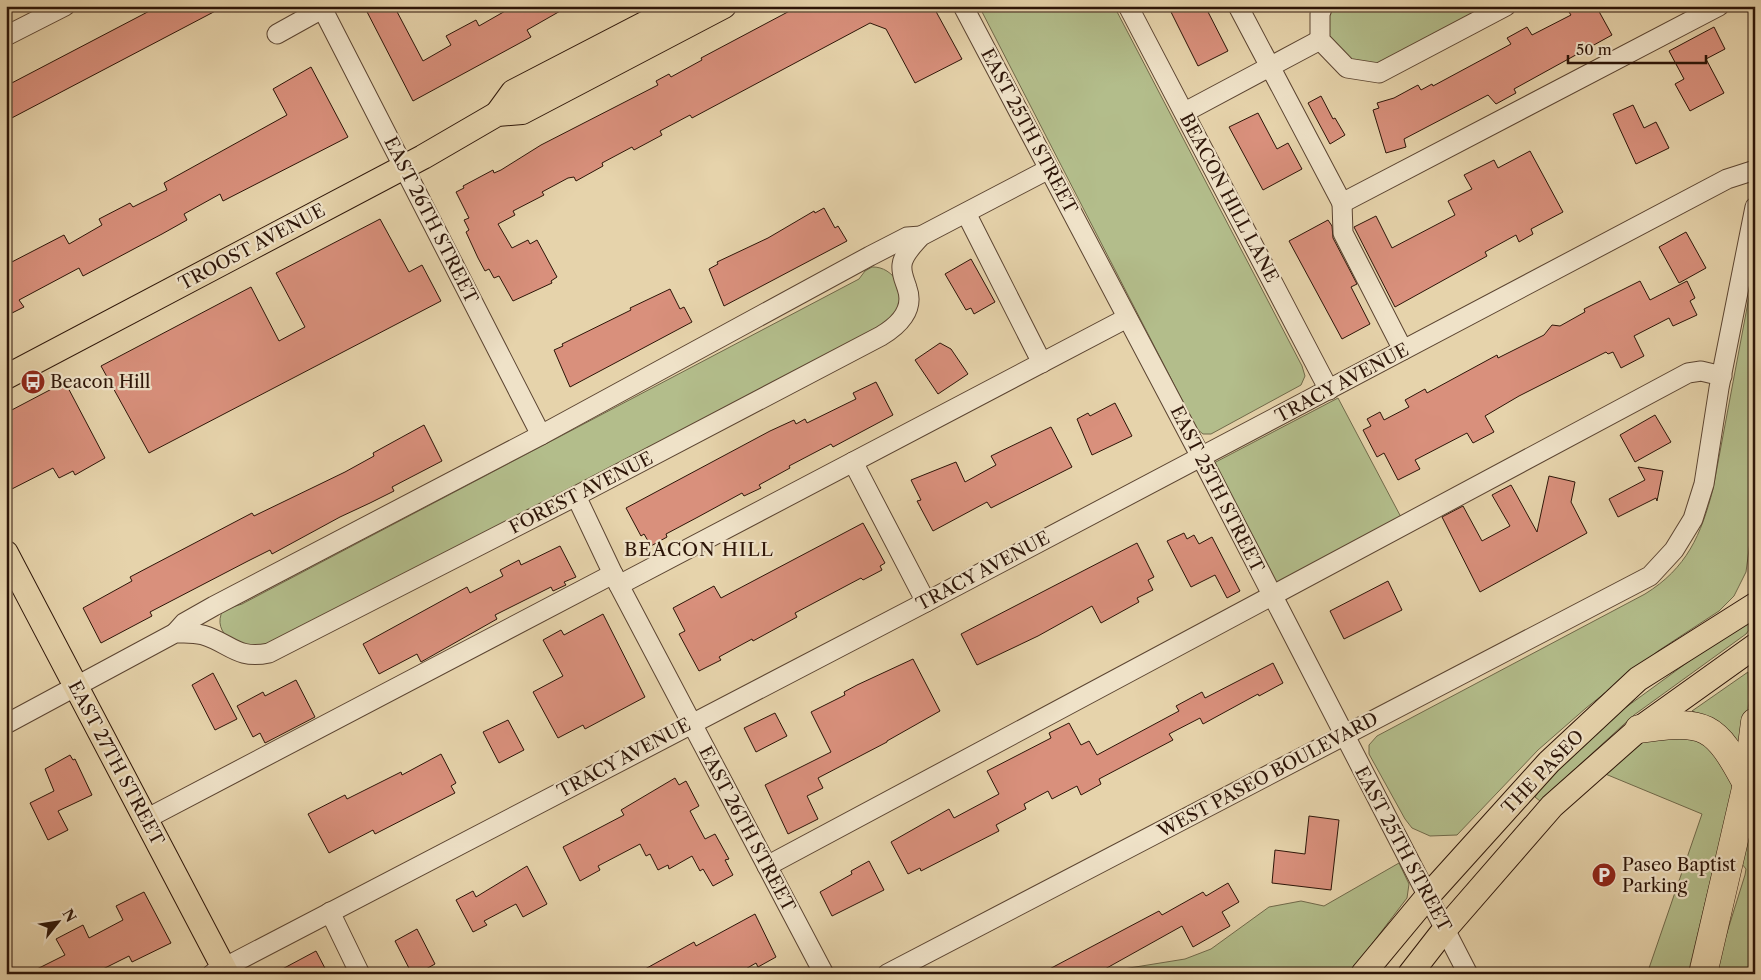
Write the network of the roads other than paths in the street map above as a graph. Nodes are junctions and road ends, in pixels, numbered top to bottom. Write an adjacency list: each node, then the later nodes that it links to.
1 (65, 6): 12 (street)
2 (679, 6): 16 (main road, TROOST AVENUE)
3 (724, 6): 16 (main road, TROOST AVENUE)
4 (963, 6): 18 (street, EAST 25TH STREET)
5 (1128, 6): 15 (street, BEACON HILL LANE)
6 (1238, 6): 14 (street)
7 (1323, 6): 13 (street)
8 (1506, 6): 13 (street)
9 (1719, 6): 20 (street)
10 (321, 8): 11 (street); 17 (street, EAST 26TH STREET)
11 (277, 34)
12 (6, 36)
13 (1320, 40): 14 (street)
14 (1270, 67): 15 (street); 20 (street)
15 (1184, 112): 31 (street, BEACON HILL LANE)
16 (496, 114): 17 (main road, TROOST AVENUE)
17 (404, 166): 30 (main road, TROOST AVENUE); 32 (street, EAST 26TH STREET)
18 (1049, 169): 22 (street, FOREST AVENUE); 26 (street, EAST 25TH STREET)
19 (1755, 170): 27 (street, TRACY AVENUE)
20 (1342, 203): 27 (street)
21 (1755, 207): 29 (street, WEST PASEO BOULEVARD)
22 (966, 213): 23 (street, FOREST AVENUE); 28 (street)
23 (921, 236): 24 (street, FOREST AVENUE); 25 (street, FOREST AVENUE)
24 (870, 256): 25 (street, FOREST AVENUE); 32 (street, FOREST AVENUE)
25 (903, 279): 35 (street, FOREST AVENUE)
26 (1127, 318): 28 (street); 33 (street, EAST 25TH STREET)
27 (1403, 350): 31 (street, TRACY AVENUE)
28 (1042, 362): 34 (street)
29 (1722, 376): 38 (street); 50 (street, WEST PASEO BOULEVARD)
30 (6, 377)
31 (1329, 390): 33 (street, TRACY AVENUE)
32 (541, 435): 41 (street, FOREST AVENUE)
33 (1201, 456): 38 (street, EAST 25TH STREET); 39 (street, TRACY AVENUE)
34 (853, 462): 37 (street); 39 (street)
35 (576, 496): 37 (street, EAST 26TH STREET); 43 (street, FOREST AVENUE)
36 (7, 556): 45 (main road, EAST 27TH STREET)
37 (616, 580): 47 (street, EAST 26TH STREET); 52 (street)
38 (1272, 596): 50 (street, EAST 25TH STREET); 53 (street)
39 (926, 602): 47 (street, TRACY AVENUE)
40 (1755, 605): 54 (main road, THE PASEO)
41 (214, 606): 42 (street, FOREST AVENUE); 43 (street)
42 (175, 634): 43 (street, FOREST AVENUE); 45 (street, FOREST AVENUE)
43 (215, 640)
44 (1755, 646): 49 (main road, THE PASEO)
45 (76, 686): 48 (street, FOREST AVENUE); 52 (main road, EAST 27TH STREET)
46 (1755, 722): 51 (highway)
47 (691, 723): 53 (street, EAST 26TH STREET); 55 (street, TRACY AVENUE)
48 (6, 724)
49 (1639, 728): 51 (highway); 56 (main road, THE PASEO)
50 (1344, 735): 54 (street, EAST 25TH STREET); 60 (street, WEST PASEO BOULEVARD)
51 (1747, 784): 64 (highway)
52 (146, 819): 57 (main road, EAST 27TH STREET)
53 (767, 866): 59 (street, EAST 26TH STREET)
54 (1427, 897): 56 (street, EAST 25TH STREET); 61 (main road, THE PASEO)
55 (330, 912): 57 (street, TRACY AVENUE); 58 (street)
56 (1445, 929): 62 (main road, THE PASEO); 63 (street, EAST 25TH STREET)
57 (221, 972)
58 (360, 974)
59 (824, 974)
60 (887, 974)
61 (1364, 974)
62 (1410, 974)
63 (1468, 974)
64 (1702, 974)

